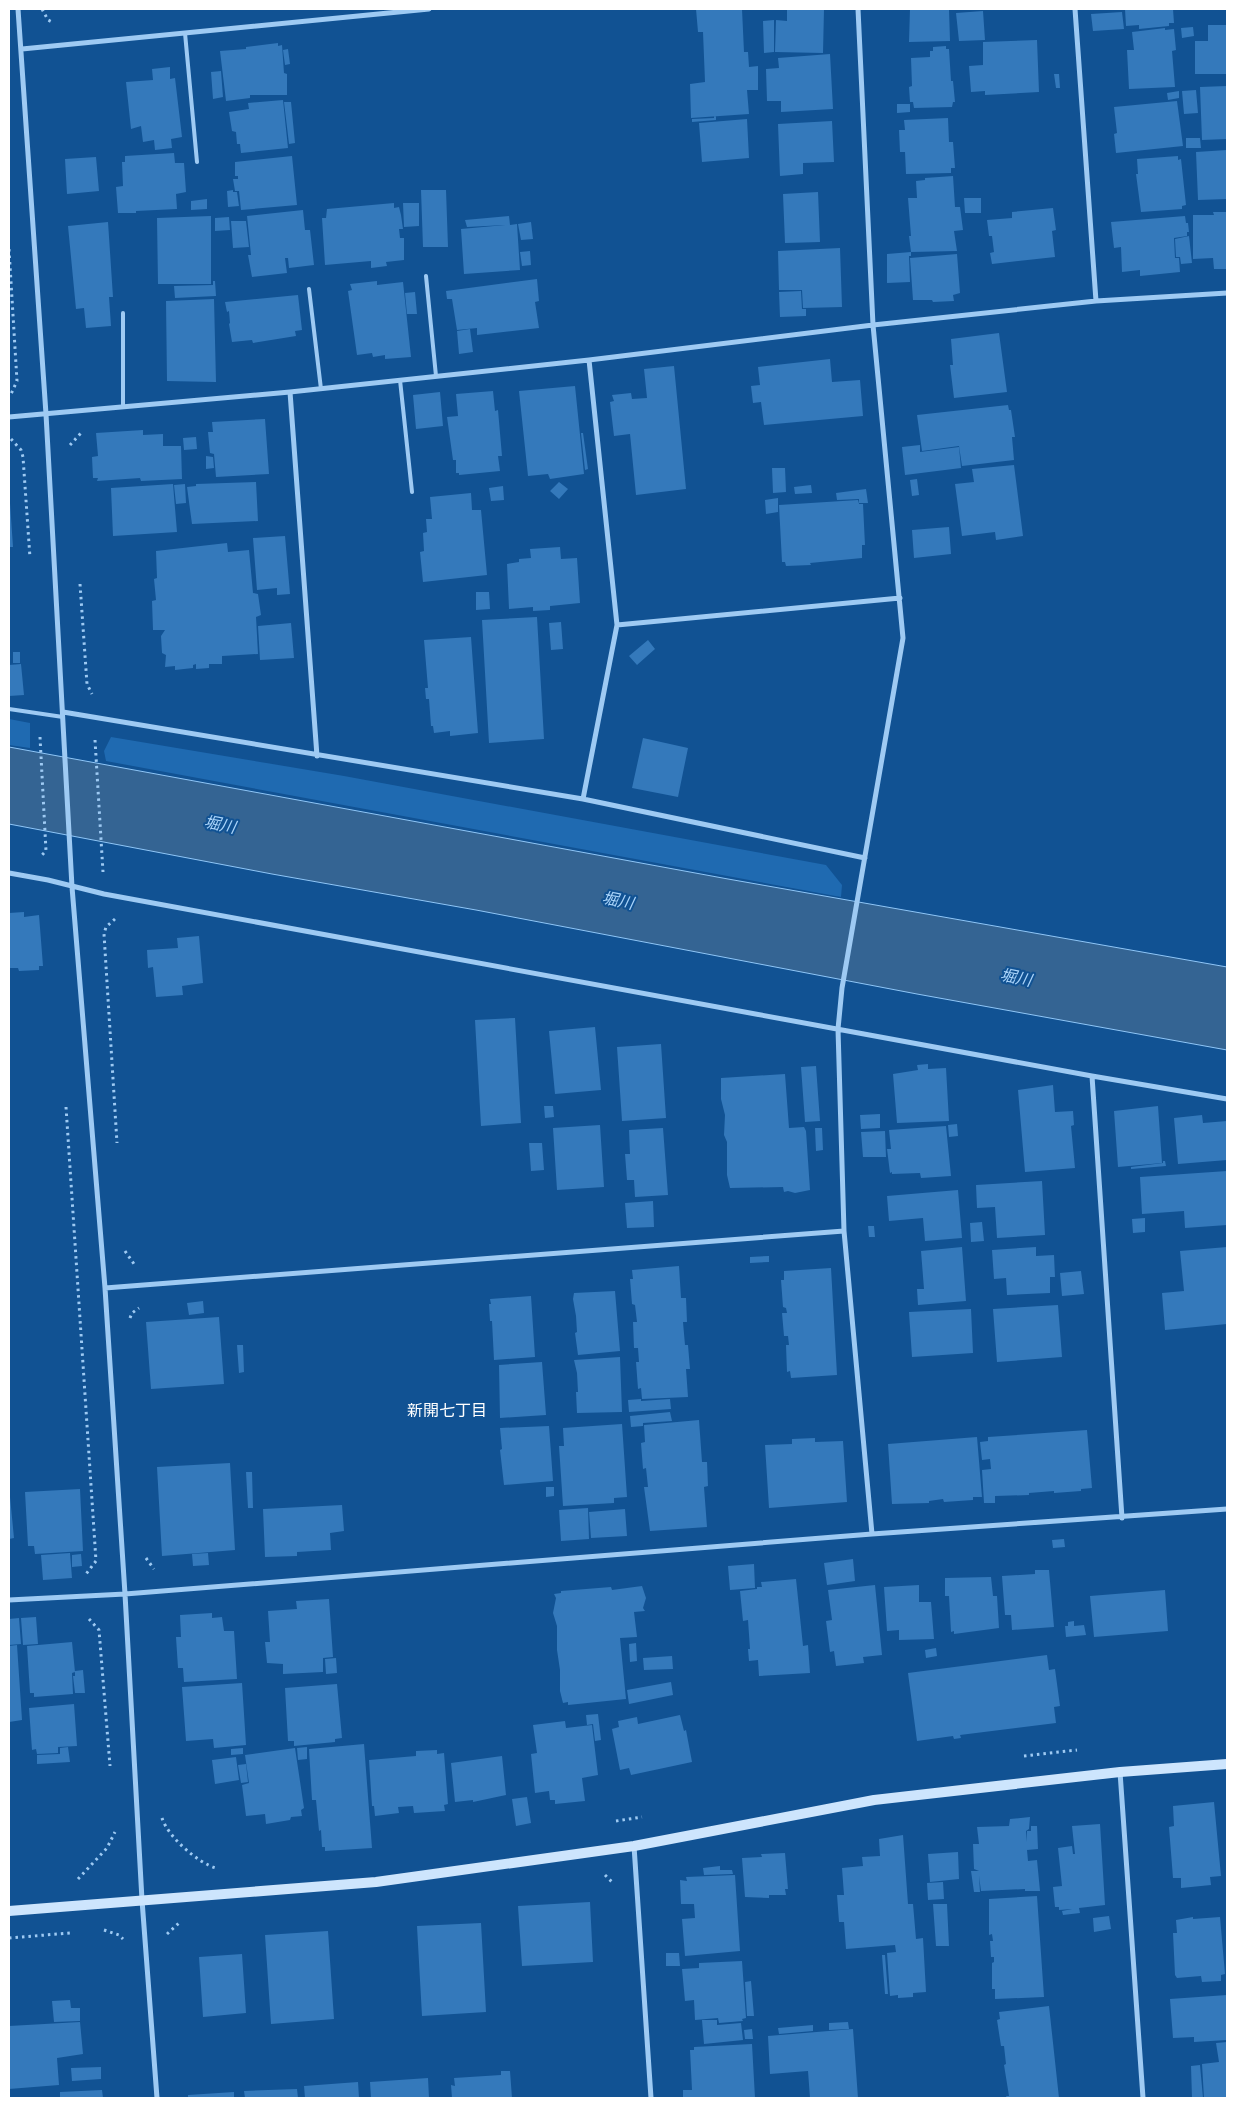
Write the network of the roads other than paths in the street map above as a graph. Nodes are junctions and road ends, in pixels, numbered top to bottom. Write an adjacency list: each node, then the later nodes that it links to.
1 (18, 9): 6 (street)
2 (429, 9): 5 (street)
3 (858, 9): 13 (street)
4 (1075, 9): 11 (street)
5 (185, 33): 6 (street); 7 (lane)
6 (22, 49): 20 (street)
7 (197, 162)
8 (426, 276): 15 (lane)
9 (309, 289): 17 (lane)
10 (1227, 293): 11 (street)
11 (1096, 301): 13 (street)
12 (123, 313): 19 (lane)
13 (873, 325): 14 (street); 23 (street)
14 (588, 360): 15 (street); 24 (street)
15 (436, 376): 16 (street)
16 (400, 380): 17 (street); 22 (lane)
17 (320, 389): 18 (street)
18 (290, 392): 19 (street); 27 (street)
19 (123, 407): 20 (street)
20 (46, 414): 21 (street); 26 (street)
21 (9, 417)
22 (412, 492)
23 (900, 598): 24 (street); 29 (street)
24 (617, 625): 28 (street)
25 (9, 710): 26 (lane)
26 (63, 715): 27 (street); 31 (street)
27 (317, 756): 28 (street)
28 (583, 799): 29 (street)
29 (865, 858): 32 (street)
30 (9, 873): 31 (street)
31 (72, 887): 32 (street); 36 (street)
32 (838, 1029): 33 (street); 35 (street)
33 (1092, 1076): 34 (street); 38 (street)
34 (1227, 1098)
35 (844, 1231): 36 (street); 39 (street)
36 (105, 1288): 40 (street)
37 (1227, 1509): 38 (street)
38 (1122, 1518): 39 (street)
39 (872, 1534): 40 (street)
40 (125, 1594): 41 (street); 45 (street)
41 (9, 1600)
42 (1227, 1764): 43 (street)
43 (1120, 1772): 44 (street); 49 (street)
44 (634, 1846): 45 (street); 48 (street)
45 (142, 1900): 46 (street); 47 (street)
46 (9, 1911)
47 (157, 2098)
48 (651, 2098)
49 (1143, 2098)

